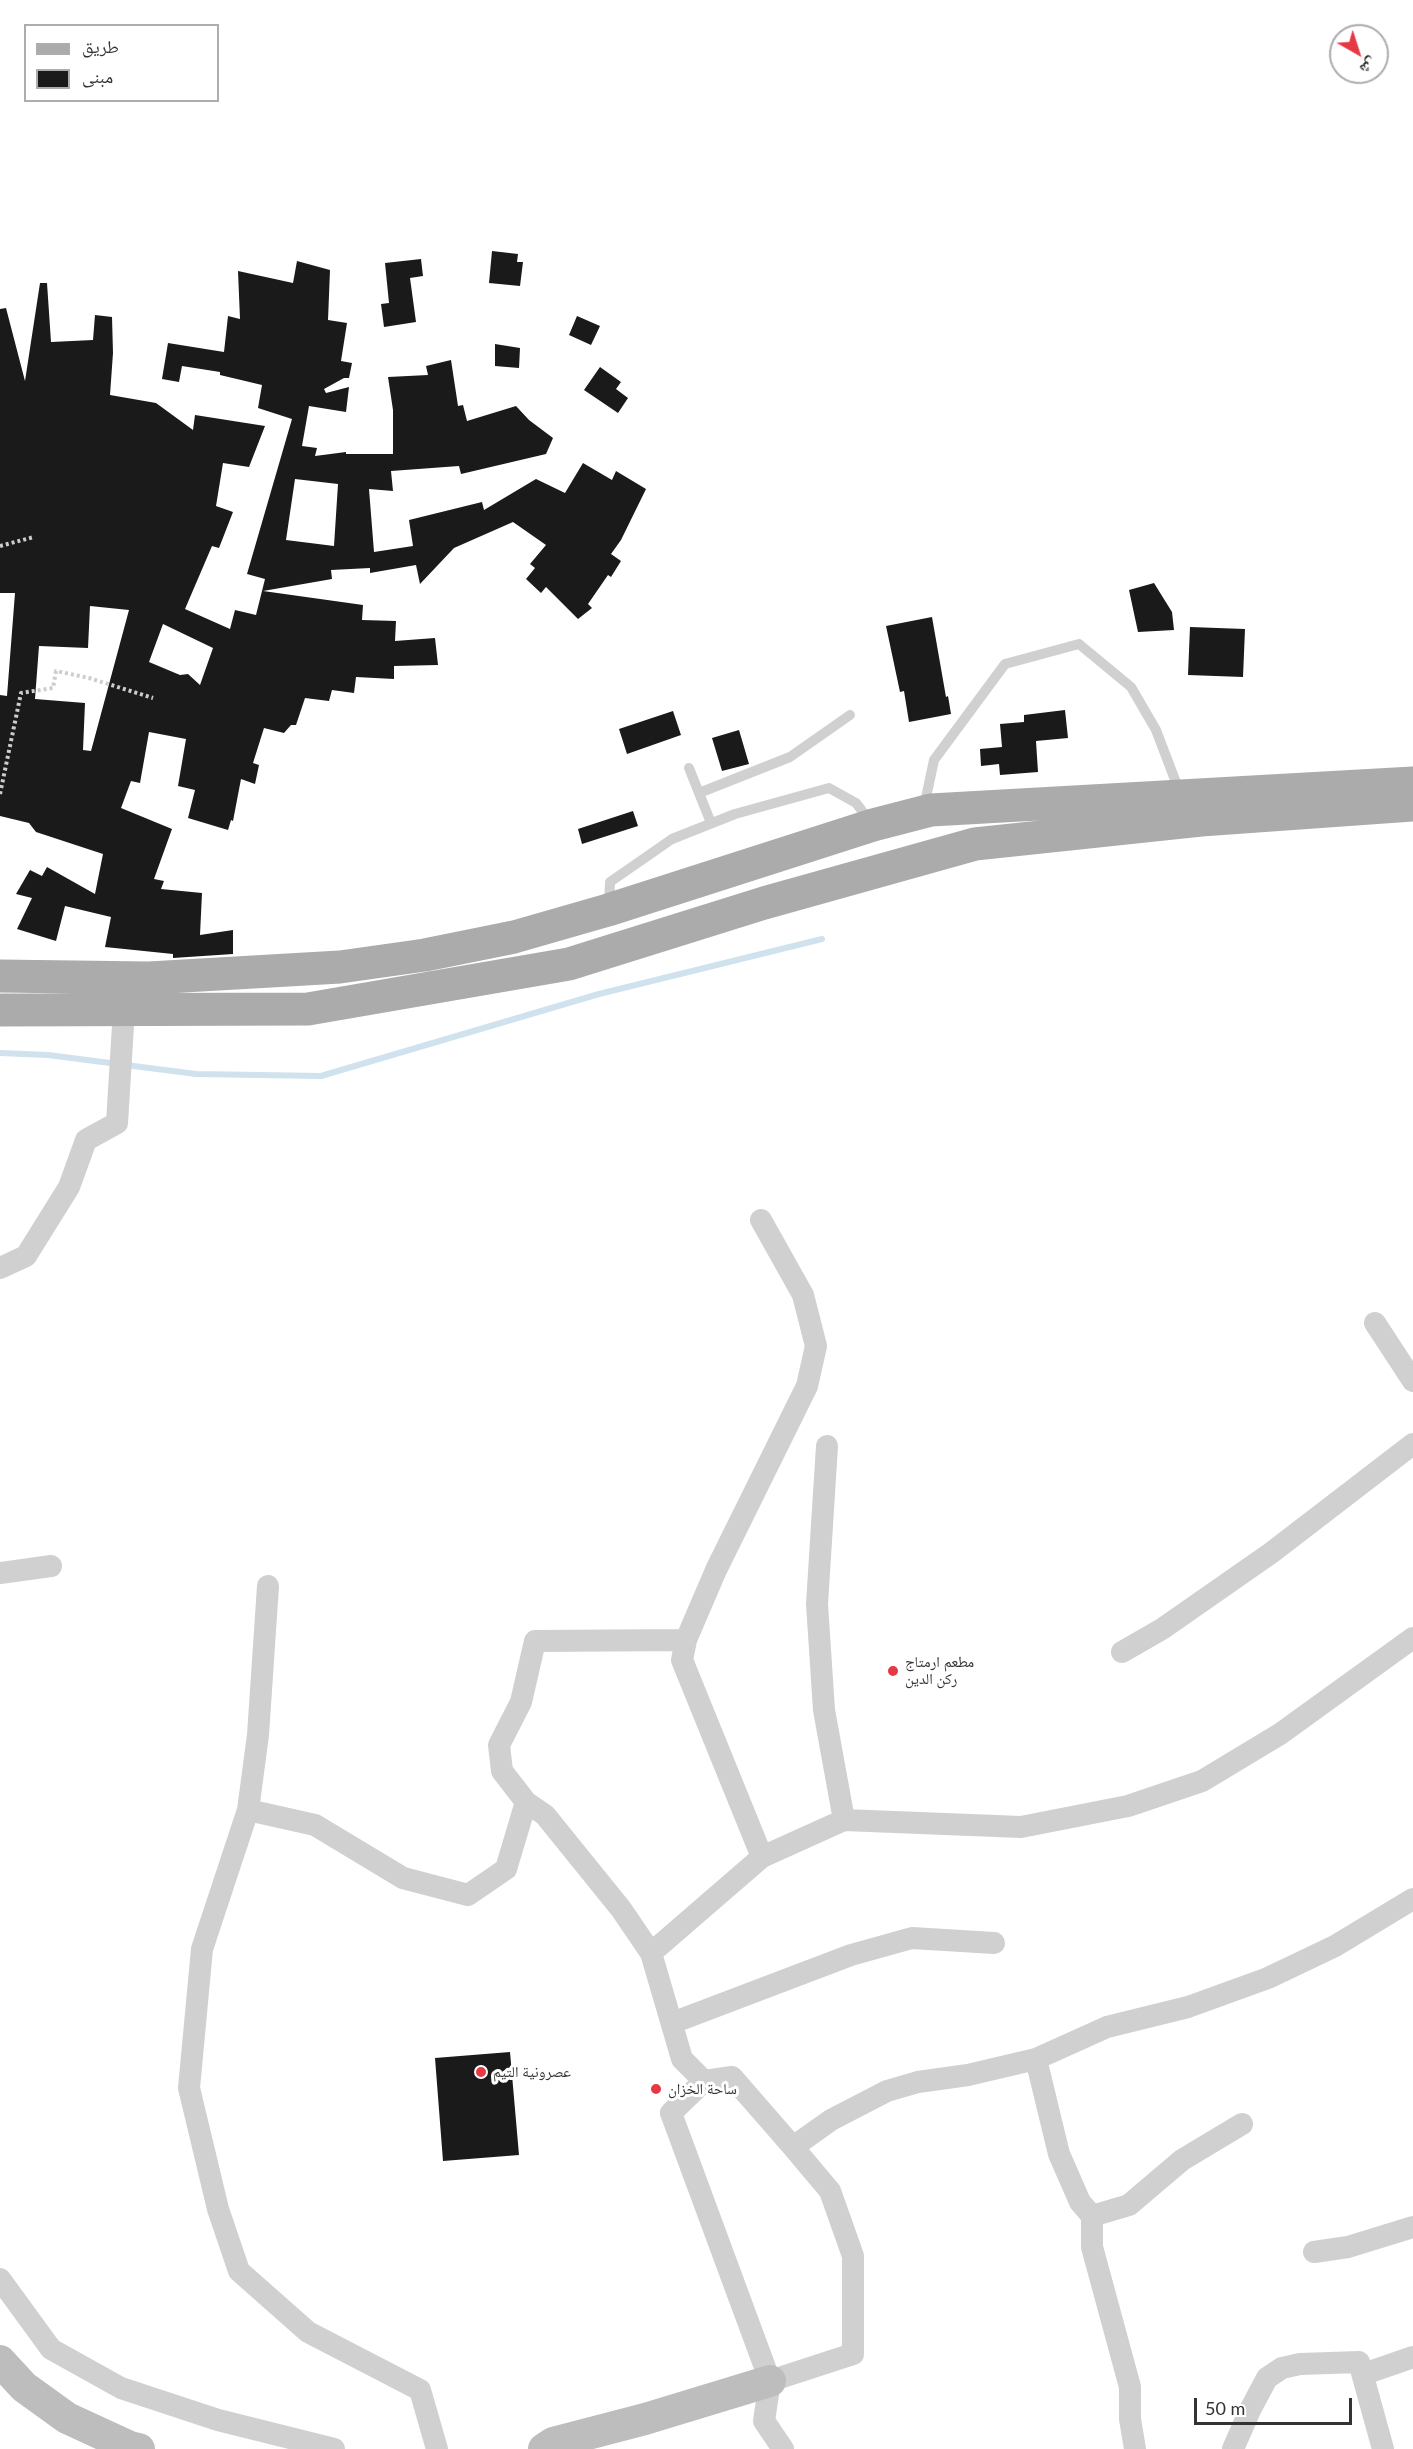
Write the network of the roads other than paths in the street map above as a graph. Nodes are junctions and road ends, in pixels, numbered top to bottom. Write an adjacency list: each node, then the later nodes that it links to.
1 (850, 715): 4 (lane)
2 (689, 768): 4 (lane)
3 (1413, 783): 5 (main road)
4 (699, 793): 8 (lane)
5 (1181, 796): 7 (main road); 7 (lane)
6 (1413, 806): 12 (main road)
7 (923, 812): 9 (main road)
8 (711, 823): 9 (lane); 10 (lane)
9 (873, 825): 10 (main road)
10 (608, 910): 11 (main road)
11 (0, 976)
12 (124, 1009): 13 (main road); 15 (street)
13 (0, 1010)
14 (761, 1220): 24 (street)
15 (0, 1268)
16 (1375, 1323): 17 (street)
17 (1413, 1381)
18 (1413, 1444): 25 (street)
19 (827, 1446): 28 (street)
20 (51, 1566): 21 (street)
21 (0, 1573)
22 (268, 1586): 27 (street)
23 (1413, 1638): 28 (street)
24 (686, 1640): 26 (street); 29 (street)
25 (1122, 1652)
26 (526, 1802): 27 (street); 32 (street)
27 (248, 1810): 48 (street)
28 (844, 1820): 29 (street)
29 (762, 1857): 32 (street)
30 (1413, 1899): 34 (street)
31 (994, 1943): 33 (street)
32 (651, 1953): 33 (street)
33 (672, 2023): 35 (street)
34 (1036, 2059): 37 (street); 38 (street)
35 (704, 2081): 37 (street); 45 (street)
36 (1242, 2124): 38 (street)
37 (793, 2146): 45 (street)
38 (1092, 2216): 51 (street)
39 (1413, 2228): 40 (street)
40 (1314, 2252)
41 (0, 2279): 47 (street)
42 (1413, 2356): 44 (street)
43 (0, 2361): 46 (street)
44 (1364, 2374): 52 (street); 53 (street)
45 (770, 2381): 49 (street); 50 (street)
46 (139, 2449)
47 (334, 2449)
48 (437, 2449)
49 (544, 2449)
50 (783, 2449)
51 (1135, 2449)
52 (1233, 2449)
53 (1383, 2449)

